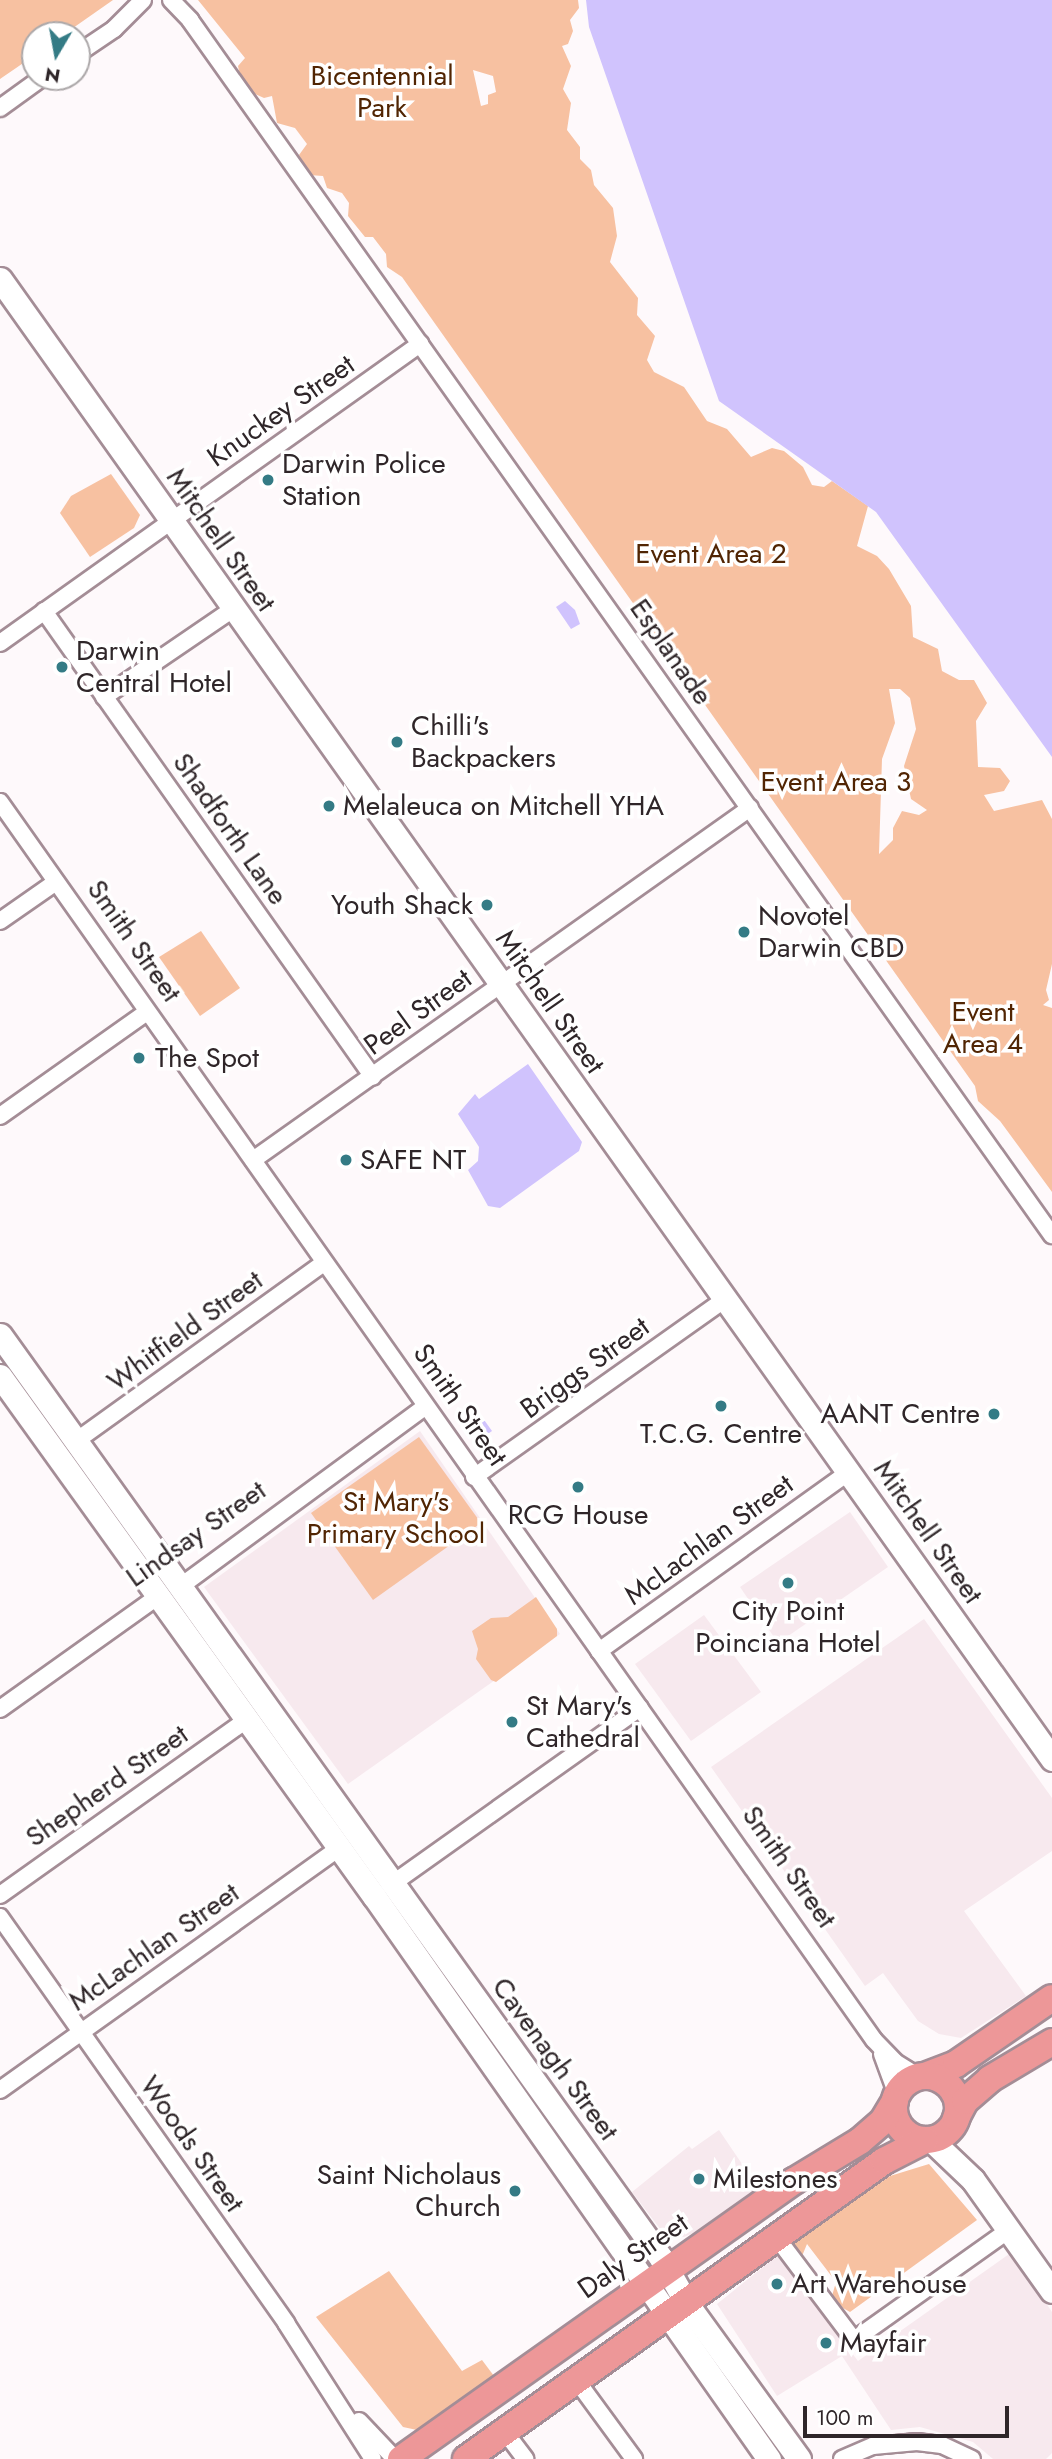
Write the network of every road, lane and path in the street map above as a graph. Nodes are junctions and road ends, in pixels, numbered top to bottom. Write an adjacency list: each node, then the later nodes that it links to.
1 (143, 0): 3 (street)
2 (171, 0): 7 (street, Esplanade)
3 (91, 45)
4 (24, 91): 5 (street)
5 (0, 108)
6 (0, 279): 8 (street, Mitchell Street)
7 (420, 344): 8 (street, Knuckey Street); 14 (street, Esplanade)
8 (170, 522): 9 (street, Mitchell Street); 10 (street, Knuckey Street)
9 (233, 609): 12 (street); 17 (street, Mitchell Street)
10 (44, 611): 11 (street, Knuckey Street); 12 (street, Shadforth Lane)
11 (0, 643)
12 (104, 697): 19 (street, Shadforth Lane)
13 (0, 802): 15 (street, Smith Street)
14 (750, 808): 17 (street, Peel Street); 22 (street, Esplanade)
15 (56, 882): 16 (street); 18 (street, Smith Street)
16 (0, 921)
17 (501, 985): 19 (street, Peel Street); 24 (street, Mitchell Street)
18 (148, 1012): 20 (street); 21 (street, Smith Street)
19 (373, 1077): 21 (street, Peel Street)
20 (0, 1116)
21 (253, 1160): 23 (street, Smith Street)
22 (1052, 1235)
23 (324, 1263): 26 (street, Smith Street); 27 (street, Whitfield Street)
24 (725, 1299): 29 (street, Mitchell Street); 30 (street, Briggs Street)
25 (4, 1356): 27 (street, Cavenagh Street); 28 (street, Cavenagh Street)
26 (425, 1407): 30 (street, Smith Street); 31 (street, Lindsay Street)
27 (76, 1441): 28 (street); 31 (street, Cavenagh Street)
28 (58, 1458): 32 (street, Cavenagh Street)
29 (849, 1472): 33 (street, McLachlan Street); 38 (street, Mitchell Street)
30 (474, 1477): 33 (street, Smith Street)
31 (181, 1586): 32 (street, Lindsay Street); 34 (street, Cavenagh Street)
32 (157, 1597): 36 (street, Lindsay Street); 37 (street, Cavenagh Street)
33 (599, 1651): 35 (street, Smith Street)
34 (265, 1705): 37 (street); 39 (street, Cavenagh Street)
35 (640, 1708): 40 (street); 45 (street, Smith Street)
36 (0, 1709)
37 (244, 1721): 39 (street, Cavenagh Street); 41 (street, Shepherd Street)
38 (1052, 1759)
39 (348, 1842): 40 (street, Cavenagh Street); 44 (street, McLachlan Street)
40 (383, 1890): 52 (street, Cavenagh Street); 53 (street, Cavenagh Street)
41 (0, 1895)
42 (0, 1917): 44 (street, Woods Street)
43 (1052, 1998): 47 (main road)
44 (81, 2031): 48 (street, McLachlan Street); 63 (street, Woods Street)
45 (874, 2040): 47 (street, Smith Street); 49 (street, Smith Street)
46 (1052, 2042): 50 (main road)
47 (922, 2077): 49 (main road); 50 (main road)
48 (0, 2090)
49 (896, 2098): 51 (main road); 57 (main road, Daly Street)
50 (955, 2121): 51 (main road); 54 (street)
51 (927, 2140): 54 (street); 56 (main road)
52 (590, 2159): 53 (street); 57 (street, Cavenagh Street)
53 (569, 2175): 58 (street, Cavenagh Street)
54 (973, 2180): 55 (street)
55 (1009, 2230): 56 (street); 59 (street)
56 (777, 2238): 60 (main road)
57 (668, 2269): 58 (main road, Daly Street); 60 (street, Cavenagh Street)
58 (645, 2285): 60 (street, Cavenagh Street); 61 (main road, Daly Street)
59 (1051, 2288)
60 (677, 2310): 62 (main road); 65 (street); 66 (street)
61 (528, 2371): 62 (main road); 64 (main road, Daly Street)
62 (577, 2381): 67 (main road); 73 (street)
63 (340, 2402): 68 (street, Woods Street); 69 (street, Woods Street)
64 (484, 2402): 67 (main road); 70 (main road, Daly Street)
65 (761, 2406): 66 (street); 75 (street)
66 (741, 2420): 74 (street)
67 (505, 2432): 71 (main road); 72 (street)
68 (373, 2459)
69 (395, 2459)
70 (401, 2459)
71 (466, 2459)
72 (525, 2459)
73 (634, 2459)
74 (769, 2459)
75 (799, 2459)
76 (842, 2459): 77 (street)
77 (972, 2459)

